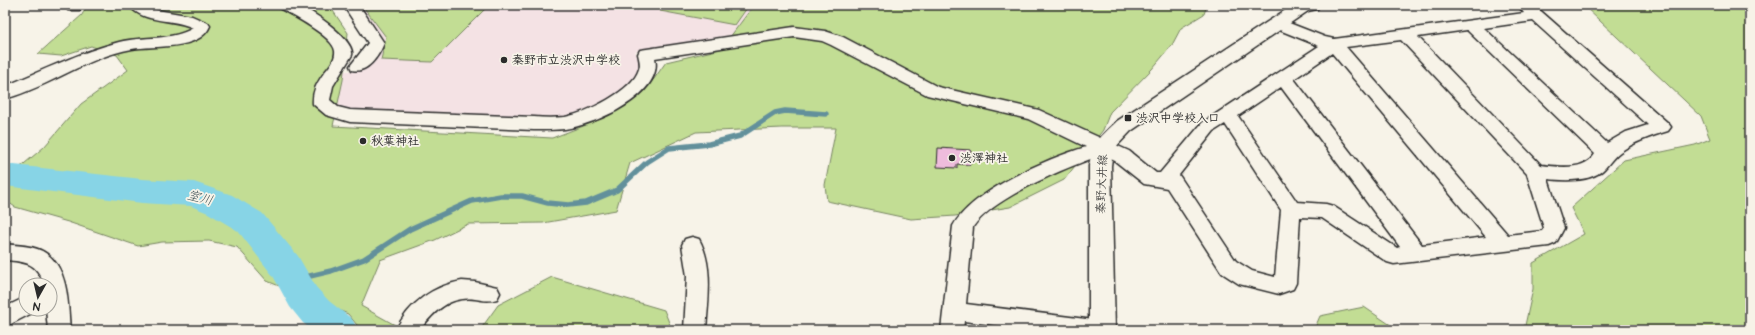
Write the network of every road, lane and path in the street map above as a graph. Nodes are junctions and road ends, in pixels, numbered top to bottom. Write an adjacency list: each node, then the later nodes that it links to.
1 (137, 5): 13 (street)
2 (285, 5): 11 (street)
3 (351, 5): 11 (street)
4 (1311, 5): 7 (main road, 秦野大井線)
5 (1524, 5): 6 (street)
6 (1537, 16): 8 (street); 16 (street)
7 (1278, 24): 10 (street); 15 (main road, 秦野大井線)
8 (1471, 25): 9 (street); 16 (street)
9 (1405, 34): 10 (street); 17 (street)
10 (1334, 44): 12 (street); 20 (street)
11 (339, 65): 15 (street)
12 (1284, 78): 14 (street); 23 (street)
13 (5, 93)
14 (1227, 114): 18 (street); 19 (street)
15 (1103, 148): 18 (street); 29 (street); 33 (main road, 秦野大井線)
16 (1606, 153): 17 (street)
17 (1536, 171): 20 (street)
18 (1174, 182): 19 (street)
19 (1291, 208): 23 (street)
20 (1503, 244): 23 (street)
21 (692, 245): 32 (street)
22 (5, 252): 24 (street)
23 (1417, 254)
24 (52, 277)
25 (489, 293): 31 (street)
26 (18, 311): 28 (street)
27 (57, 317): 30 (street)
28 (5, 318)
29 (953, 320): 33 (street)
30 (59, 330)
31 (407, 330)
32 (695, 330)
33 (1102, 330)

